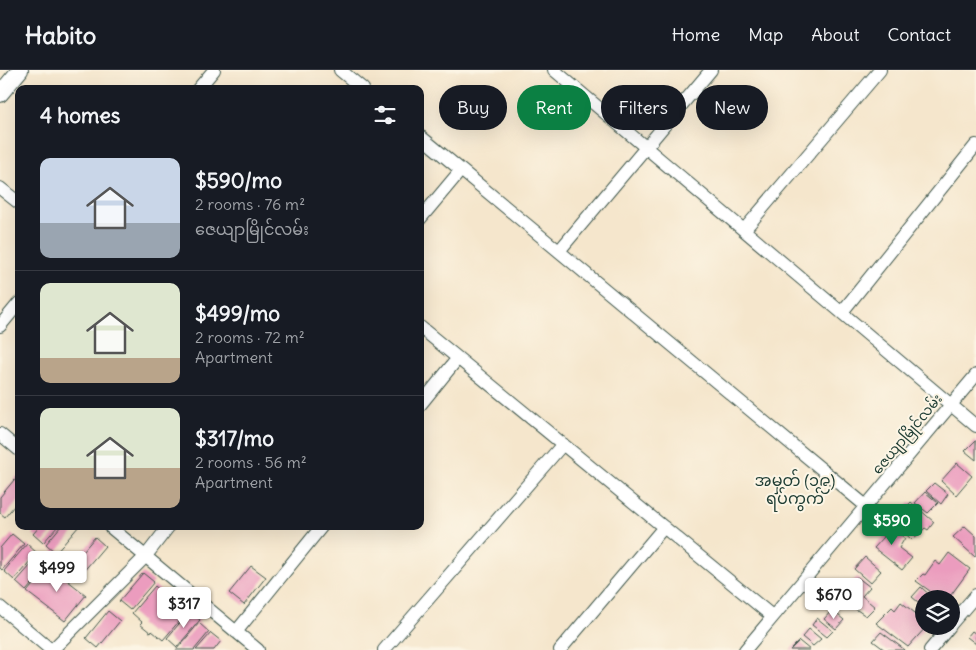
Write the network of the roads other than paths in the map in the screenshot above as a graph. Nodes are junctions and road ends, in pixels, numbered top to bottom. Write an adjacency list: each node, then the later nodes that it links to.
1 (20, 70): 9 (street)
2 (214, 70): 7 (street)
3 (340, 70): 8 (street)
4 (554, 70): 12 (street)
5 (711, 70): 12 (street)
6 (880, 70): 17 (street)
7 (201, 85)
8 (358, 85)
9 (0, 94)
10 (424, 139): 13 (street)
11 (976, 146): 20 (street)
12 (646, 148): 17 (street); 18 (street)
13 (461, 170): 16 (street); 18 (street)
14 (0, 188): 15 (street)
15 (15, 201)
16 (424, 214)
17 (744, 230): 20 (street)
18 (559, 251): 31 (street)
19 (15, 308): 21 (street)
20 (842, 312): 26 (street)
21 (0, 326)
22 (424, 330): 23 (street)
23 (458, 358): 25 (street); 29 (street)
24 (976, 375): 26 (street, ဇေယျာမြိုင်လမ်း)
25 (424, 400)
26 (951, 404): 27 (street); 31 (street, ဇေယျာမြိုင်လမ်း)
27 (976, 426)
28 (0, 434): 30 (street)
29 (563, 444): 32 (street); 45 (street)
30 (15, 447)
31 (866, 506): 40 (street, ဇေယျာမြိုင်လမ်း)
32 (664, 527): 40 (street); 46 (street)
33 (114, 530): 36 (street)
34 (166, 530): 36 (street)
35 (319, 530): 41 (street)
36 (144, 557): 41 (street); 43 (street)
37 (976, 594): 39 (street)
38 (0, 607): 43 (street)
39 (960, 613)
40 (772, 616): 47 (street, ဇေယျာမြိုင်လမ်း)
41 (236, 632): 44 (street)
42 (942, 635): 48 (street)
43 (51, 650)
44 (258, 650)
45 (384, 650)
46 (560, 650)
47 (745, 650)
48 (930, 650)

